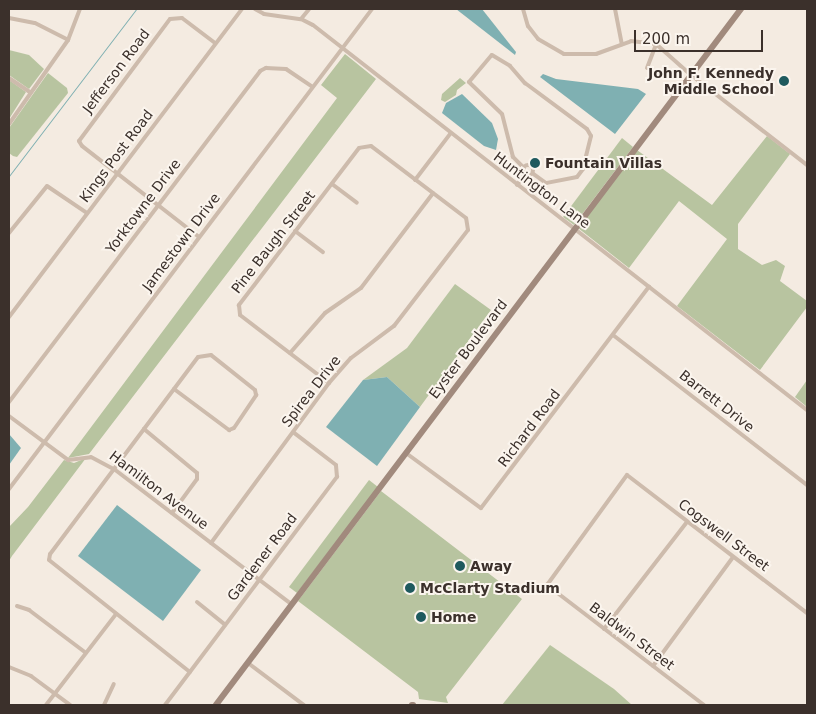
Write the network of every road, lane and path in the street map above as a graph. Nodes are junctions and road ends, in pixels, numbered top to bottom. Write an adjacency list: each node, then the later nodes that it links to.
1 (80, 9): 11 (street)
2 (242, 9): 12 (street, Kings Post Road)
3 (255, 9): 10 (street, Huntington Lane)
4 (309, 9): 10 (street)
5 (372, 9): 15 (street, Jamestown Drive)
6 (522, 9): 13 (street)
7 (615, 9): 13 (street)
8 (741, 9): 17 (street, Eyster Boulevard)
9 (9, 18): 11 (street)
10 (301, 19): 15 (street, Huntington Lane)
11 (68, 40): 20 (street)
12 (215, 43): 27 (street, Kings Post Road); 27 (street, Jefferson Road)
13 (622, 44): 14 (street)
14 (656, 44): 16 (street); 17 (street)
15 (342, 49): 19 (street, Jamestown Drive); 22 (street, Huntington Lane)
16 (647, 68)
17 (691, 76): 24 (street); 36 (street, Eyster Boulevard)
18 (9, 78): 20 (street)
19 (313, 87): 34 (street, Yorktowne Drive); 39 (street, Jamestown Drive)
20 (30, 92): 21 (street)
21 (9, 124)
22 (450, 134): 29 (street); 31 (street, Huntington Lane)
23 (365, 146): 29 (street, Spirea Drive); 30 (street, Pine Baugh Street)
24 (807, 165)
25 (524, 168): 26 (street); 26 (street); 28 (street)
26 (532, 173): 28 (street)
27 (117, 174): 34 (street); 35 (street, Kings Post Road)
28 (525, 174): 31 (street)
29 (416, 180): 32 (street, Spirea Drive)
30 (332, 184): 33 (street); 37 (street, Pine Baugh Street)
31 (517, 185): 36 (street, Huntington Lane)
32 (433, 193): 44 (street); 45 (street, Spirea Drive)
33 (357, 203)
34 (157, 205): 39 (street); 47 (street, Yorktowne Drive)
35 (87, 213): 38 (street); 42 (street, Kings Post Road)
36 (574, 229): 41 (street, Huntington Lane); 53 (street, Eyster Boulevard)
37 (295, 231): 40 (street); 44 (street, Pine Baugh Street)
38 (9, 233)
39 (200, 237): 52 (street, Jamestown Drive)
40 (323, 252)
41 (649, 287): 43 (street, Richard Road); 48 (street, Huntington Lane)
42 (9, 317)
43 (612, 335): 53 (street, Richard Road); 55 (street, Barrett Drive)
44 (290, 353): 45 (street, Pine Baugh Street)
45 (329, 384): 51 (street, Spirea Drive)
46 (174, 388): 46 (street); 50 (street)
47 (9, 402)
48 (807, 410)
49 (9, 416): 52 (street, Hamilton Avenue)
50 (144, 429): 54 (street); 57 (street)
51 (293, 432): 59 (street, Spirea Drive); 61 (street, Gardener Road)
52 (44, 442): 54 (street, Hamilton Avenue); 56 (street, Jamestown Drive)
53 (406, 453): 64 (street, Eyster Boulevard)
54 (114, 469): 57 (street, Hamilton Avenue); 67 (street)
55 (807, 485)
56 (9, 489)
57 (172, 513): 59 (street, Hamilton Avenue)
58 (688, 522): 60 (street, Cogswell Street); 62 (street, Cogswell Street); 69 (street)
59 (211, 543): 61 (street, Hamilton Avenue)
60 (733, 557): 66 (street, Cogswell Street); 72 (street)
61 (259, 580): 64 (street, Hamilton Avenue); 68 (street, Gardener Road)
62 (547, 585): 69 (street, Baldwin Street)
63 (197, 602): 68 (street)
64 (291, 604): 71 (street, Eyster Boulevard)
65 (17, 606): 70 (street)
66 (807, 613)
67 (116, 614): 70 (street); 74 (street)
68 (225, 625): 74 (street, Gardener Road)
69 (604, 629): 72 (street, Baldwin Street)
70 (86, 653): 76 (street)
71 (248, 663): 81 (street, Eyster Boulevard); 82 (street)
72 (653, 666): 83 (street, Baldwin Street)
73 (9, 667): 76 (street)
74 (190, 672): 80 (street, Gardener Road)
75 (114, 684): 79 (street)
76 (54, 694): 77 (street); 78 (street)
77 (46, 705)
78 (70, 705)
79 (104, 705)
80 (165, 705)
81 (216, 705)
82 (304, 705)
83 (704, 705)

